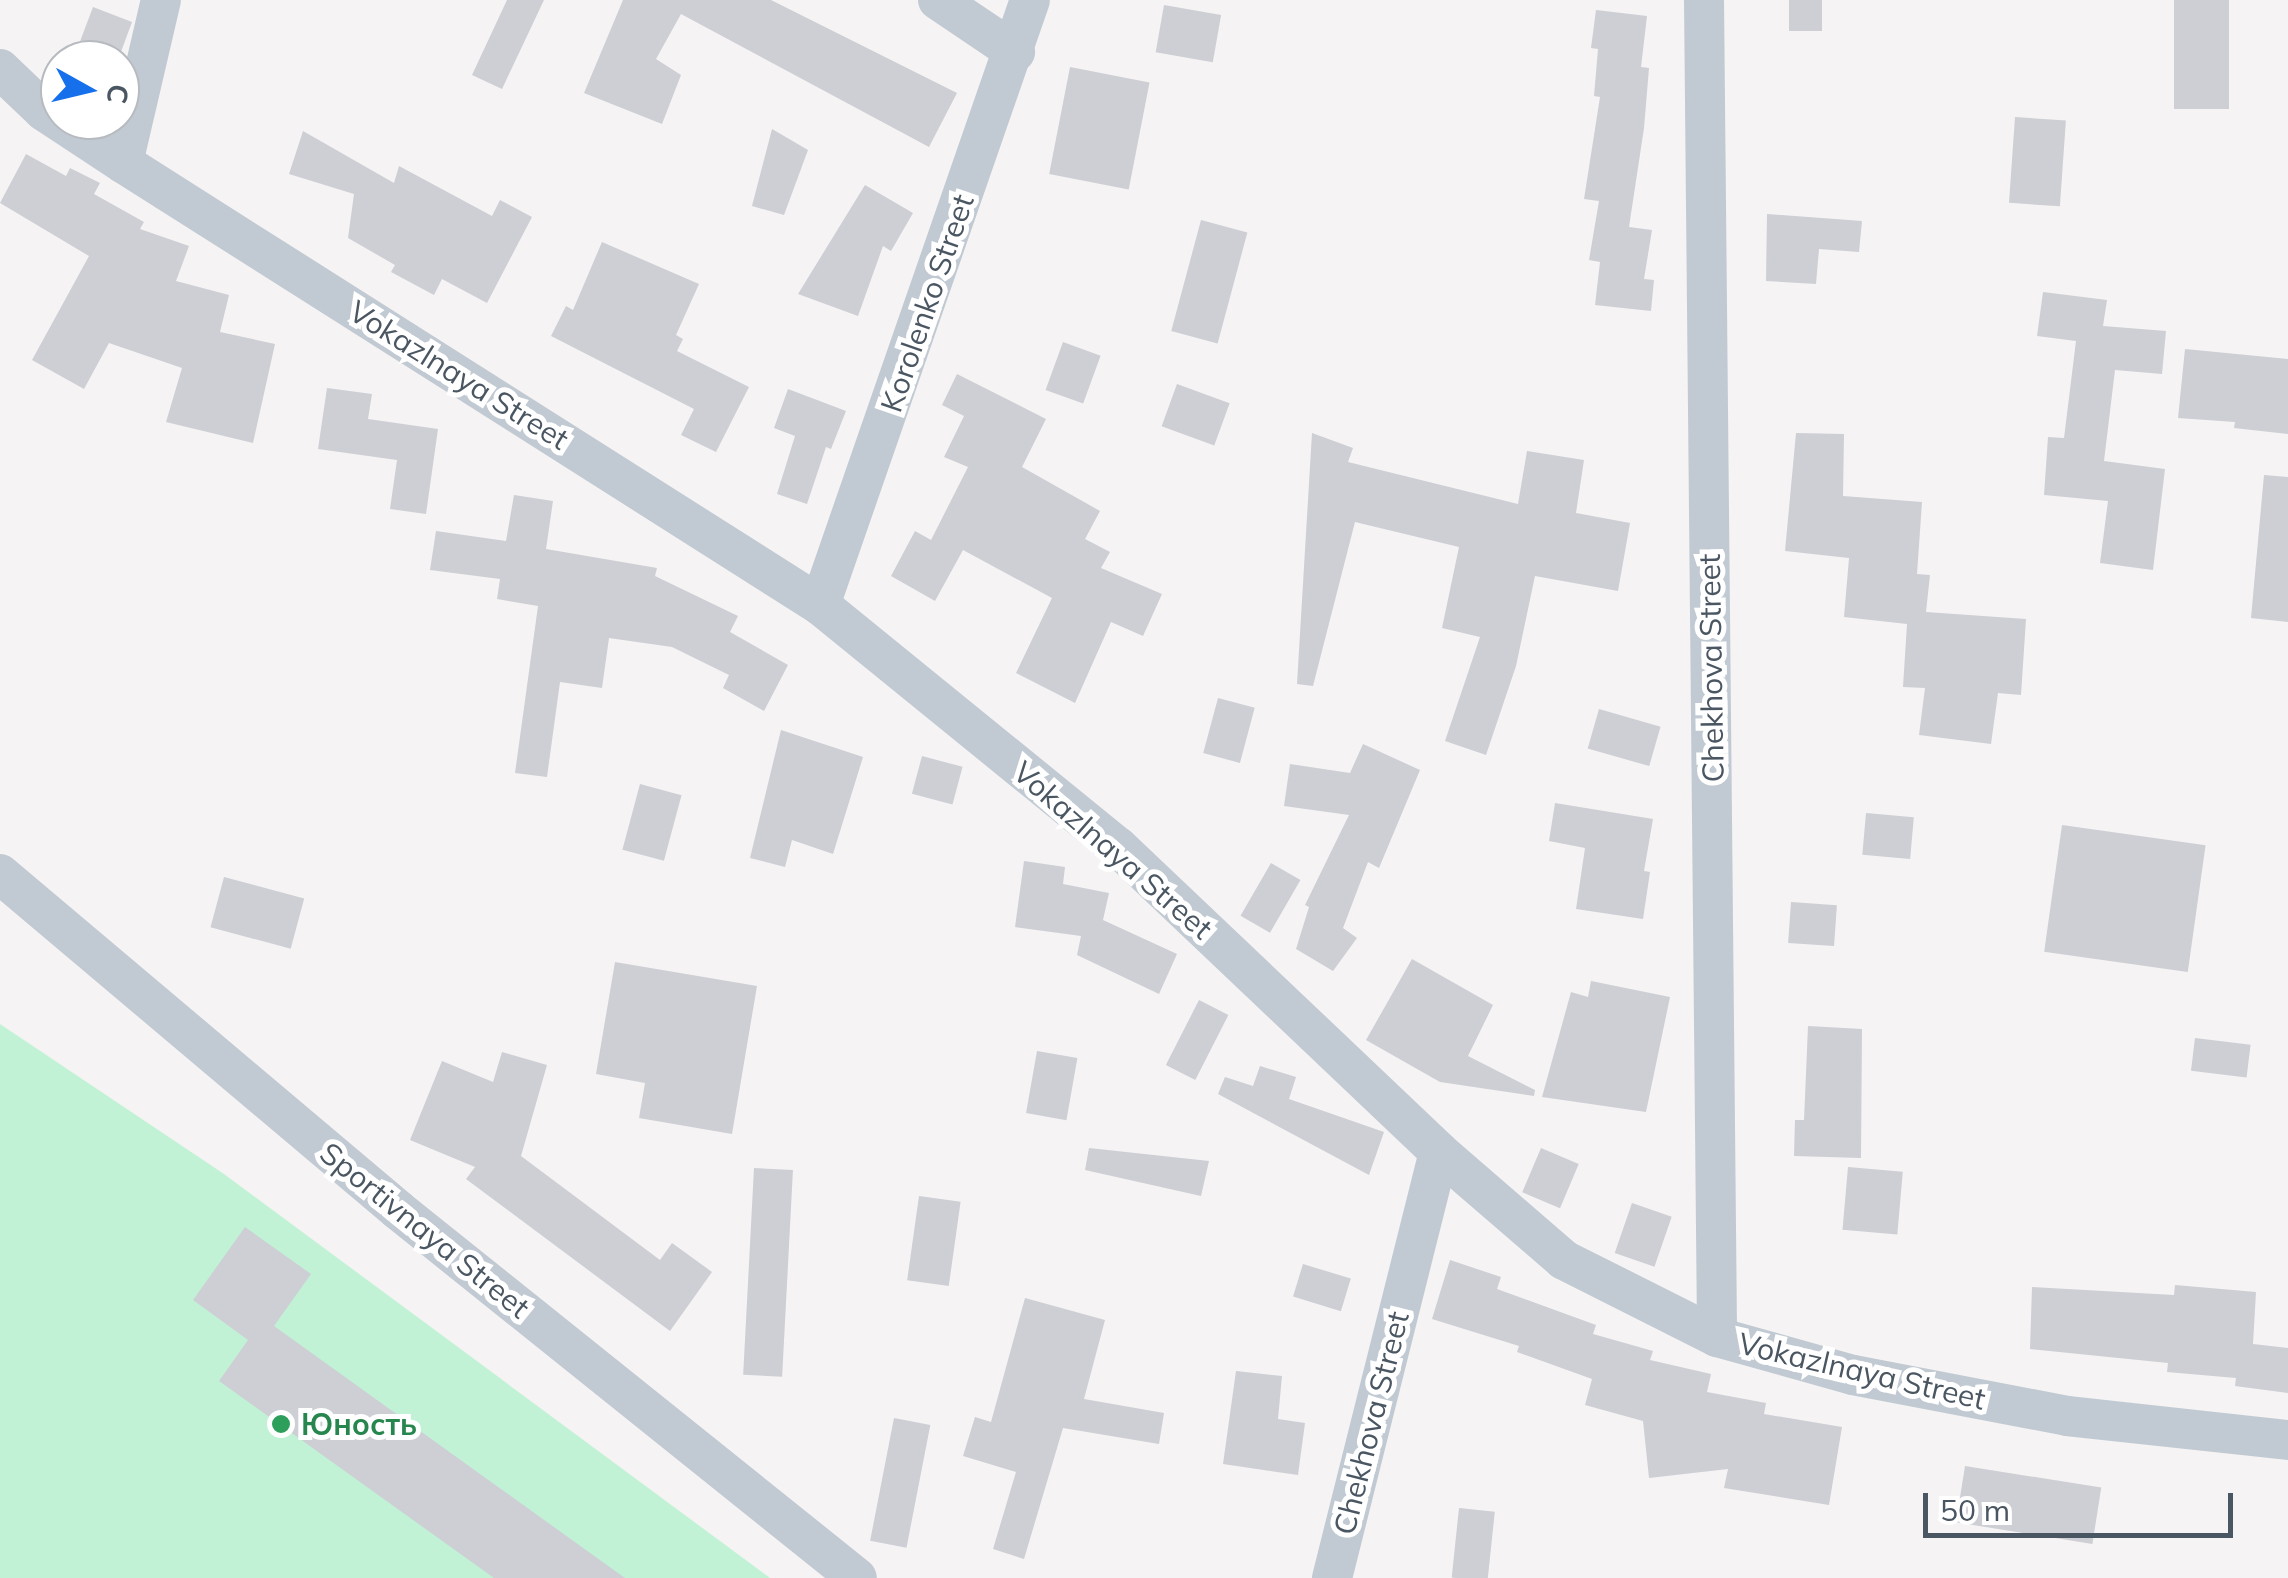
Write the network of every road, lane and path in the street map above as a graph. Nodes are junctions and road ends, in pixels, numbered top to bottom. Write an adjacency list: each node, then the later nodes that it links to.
1 (161, 0): 7 (street)
2 (938, 0): 5 (street)
3 (1030, 0): 5 (street, Korolenko Street)
4 (1704, 0): 11 (street, Chekhova Street)
5 (1015, 52): 8 (street, Korolenko Street)
6 (0, 69): 7 (street, Vokazlnaya Street)
7 (123, 163): 8 (street, Vokazlnaya Street)
8 (820, 605): 10 (street, Vokazlnaya Street)
9 (0, 874): 13 (street, Sportivnaya Street)
10 (1439, 1152): 11 (street, Vokazlnaya Street); 14 (street, Chekhova Street)
11 (1717, 1337): 12 (street, Vokazlnaya Street)
12 (2288, 1440)
13 (857, 1578)
14 (1332, 1578)

